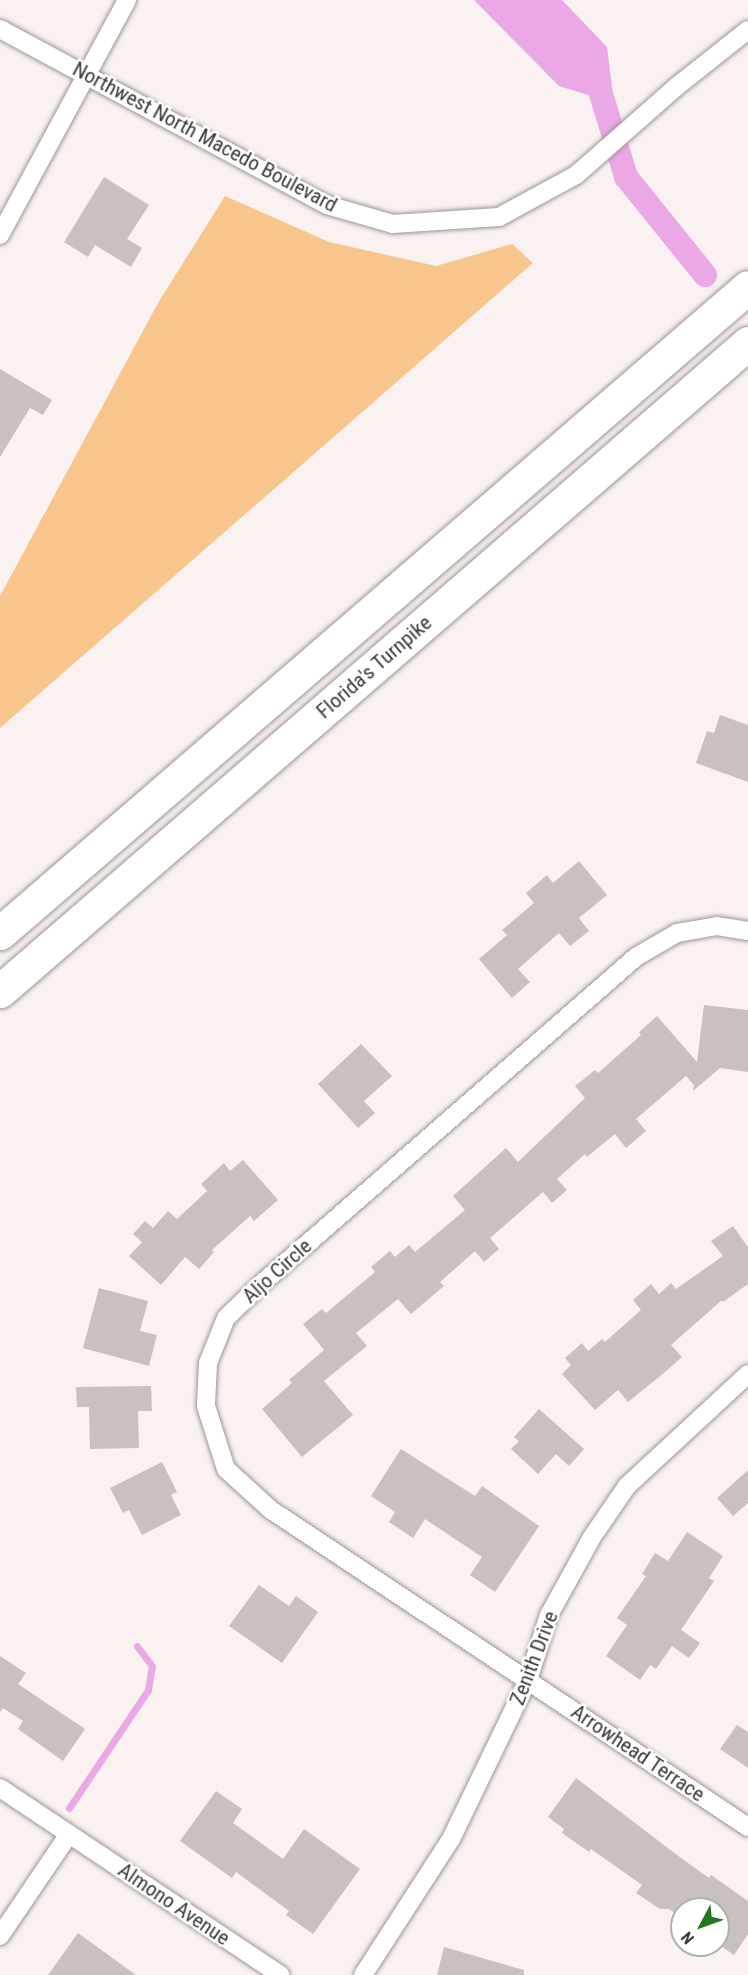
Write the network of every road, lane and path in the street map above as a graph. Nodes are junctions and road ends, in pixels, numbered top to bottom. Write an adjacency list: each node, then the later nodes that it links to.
1 (127, 0): 4 (street)
2 (0, 29): 4 (street, Northwest North Macedo Boulevard)
3 (748, 30): 4 (street, Northwest North Macedo Boulevard)
4 (86, 76): 5 (street)
5 (0, 235)
6 (748, 287): 9 (highway, Florida's Turnpike)
7 (748, 343): 10 (highway, Florida's Turnpike)
8 (748, 931): 12 (street, Aljo Circle)
9 (0, 933)
10 (0, 990)
11 (748, 1374): 12 (street, Zenith Drive)
12 (528, 1680): 14 (street, Arrowhead Terrace); 18 (street, Zenith Drive)
13 (0, 1788): 15 (street, Almono Avenue)
14 (748, 1827)
15 (69, 1834): 16 (street); 17 (street, Almono Avenue)
16 (0, 1936)
17 (280, 1975)
18 (363, 1975)

